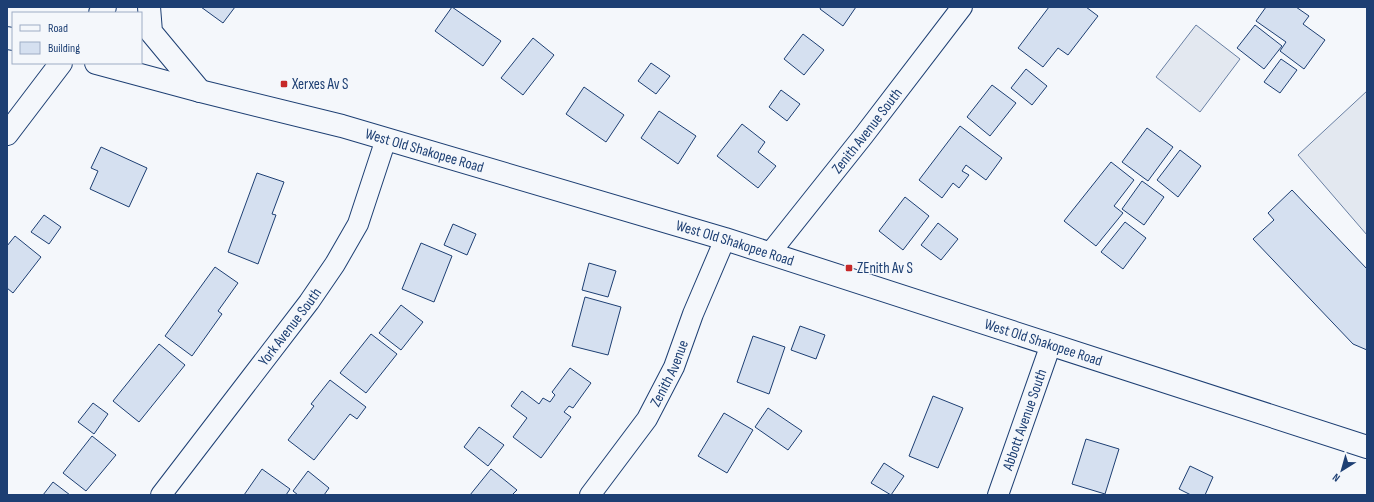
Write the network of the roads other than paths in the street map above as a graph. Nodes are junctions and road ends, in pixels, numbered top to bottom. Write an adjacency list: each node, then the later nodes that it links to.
1 (149, 7): 5 (main road)
2 (962, 7): 9 (street, Zenith Avenue South)
3 (60, 64): 6 (main road)
4 (100, 64): 5 (main road, West Old Shakopee Road)
5 (200, 91): 7 (main road, West Old Shakopee Road)
6 (7, 134)
7 (386, 139): 8 (main road, West Old Shakopee Road); 12 (street, York Avenue South)
8 (725, 239): 9 (main road, West Old Shakopee Road); 13 (street, Zenith Avenue)
9 (770, 253): 10 (main road, West Old Shakopee Road)
10 (1052, 344): 11 (main road, West Old Shakopee Road); 14 (street, Abbott Avenue South)
11 (1367, 447)
12 (161, 495)
13 (590, 495)
14 (998, 495)

